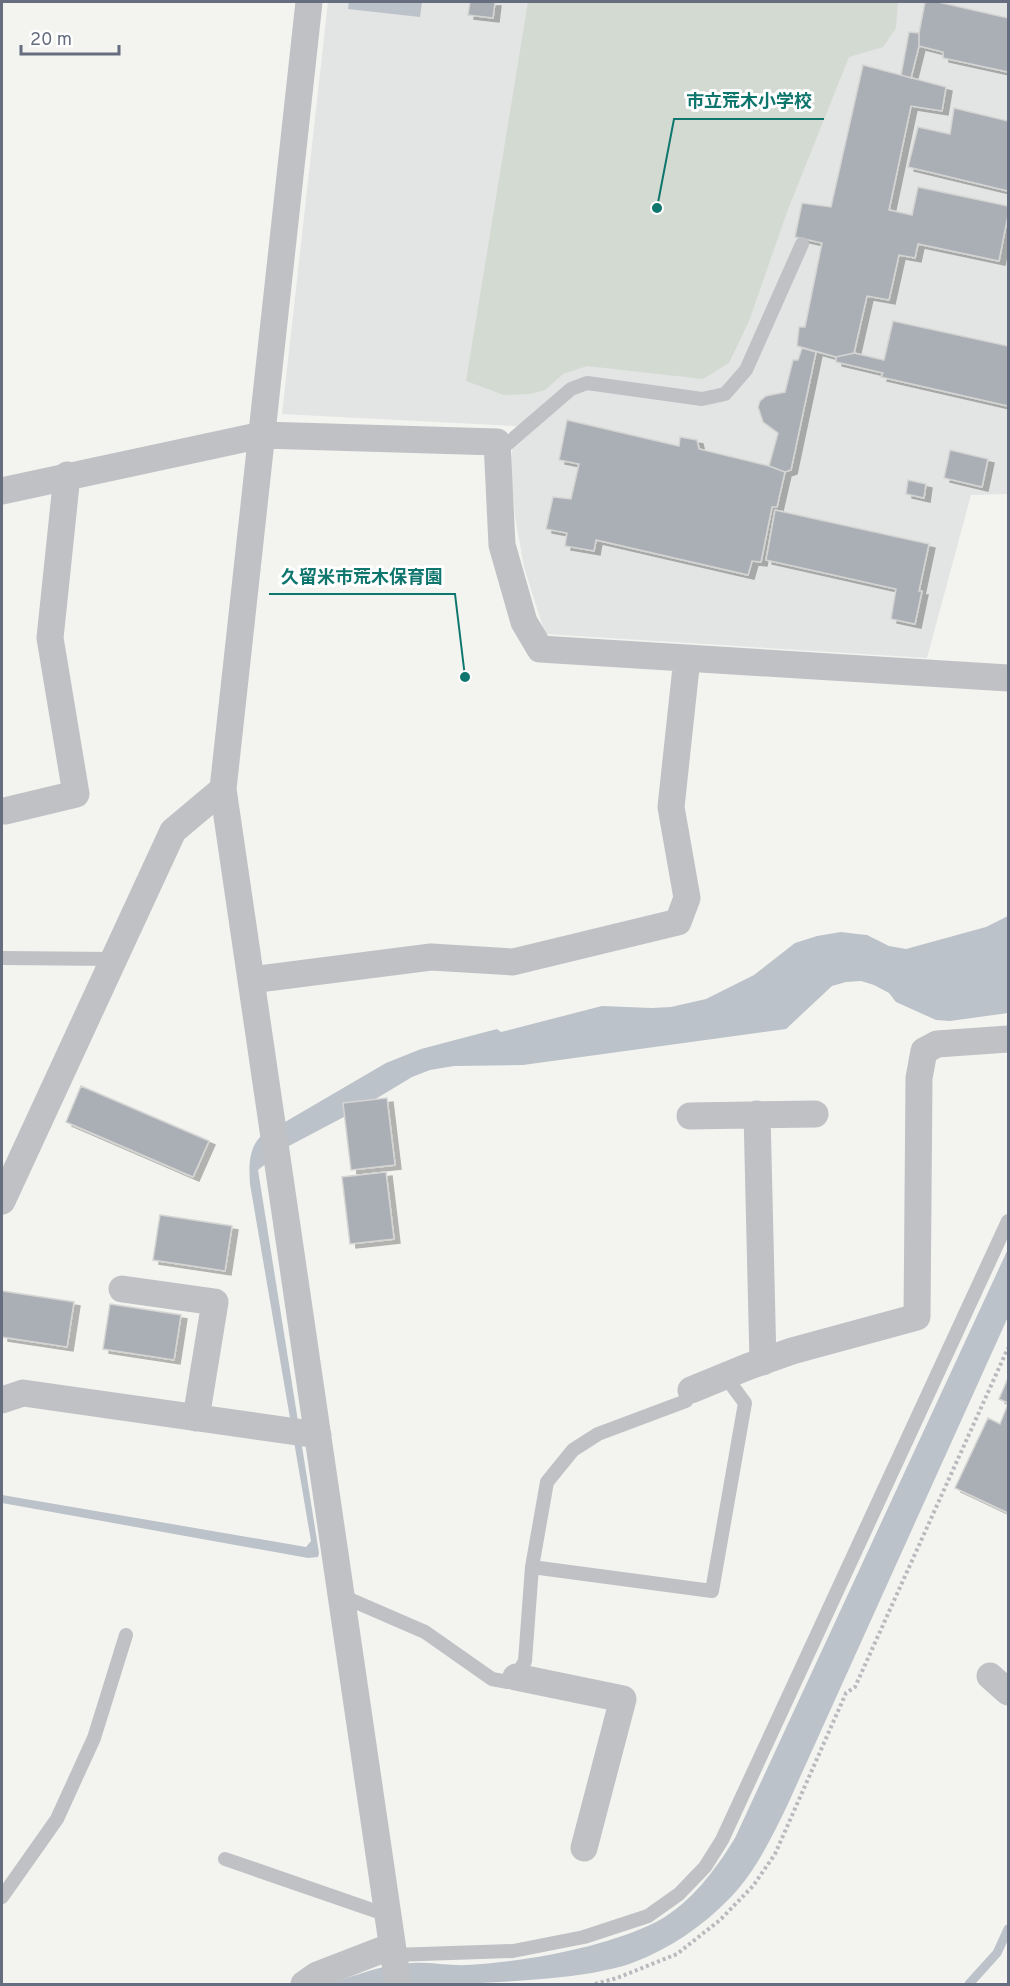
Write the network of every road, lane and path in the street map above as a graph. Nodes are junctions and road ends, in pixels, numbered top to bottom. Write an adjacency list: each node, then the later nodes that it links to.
1 (309, 2): 3 (street)
2 (802, 244): 4 (lane)
3 (262, 435): 4 (street); 5 (street); 9 (street)
4 (498, 452): 7 (street)
5 (67, 475): 6 (street); 10 (street)
6 (2, 491)
7 (687, 658): 8 (street); 13 (street)
8 (1008, 678)
9 (223, 789): 12 (street); 13 (street)
10 (5, 812)
11 (2, 958): 12 (lane)
12 (114, 958): 18 (street)
13 (251, 980): 27 (street)
14 (1008, 1039): 22 (street)
15 (757, 1114): 16 (street); 17 (street); 22 (street)
16 (815, 1114)
17 (690, 1116)
18 (2, 1201)
19 (1008, 1221): 36 (lane)
20 (122, 1289): 26 (street)
21 (1008, 1348): 38 (path)
22 (763, 1362): 23 (street)
23 (725, 1376): 24 (street); 28 (lane)
24 (691, 1390): 28 (lane)
25 (2, 1400): 26 (street)
26 (196, 1418): 27 (street)
27 (318, 1435): 29 (street)
28 (532, 1567): 31 (lane)
29 (342, 1596): 31 (lane); 35 (street)
30 (126, 1635): 34 (lane)
31 (516, 1677): 32 (street)
32 (584, 1848)
33 (225, 1859): 35 (lane)
34 (2, 1897)
35 (387, 1915): 36 (street)
36 (394, 1962): 37 (street)
37 (304, 1984)
38 (595, 1984)

